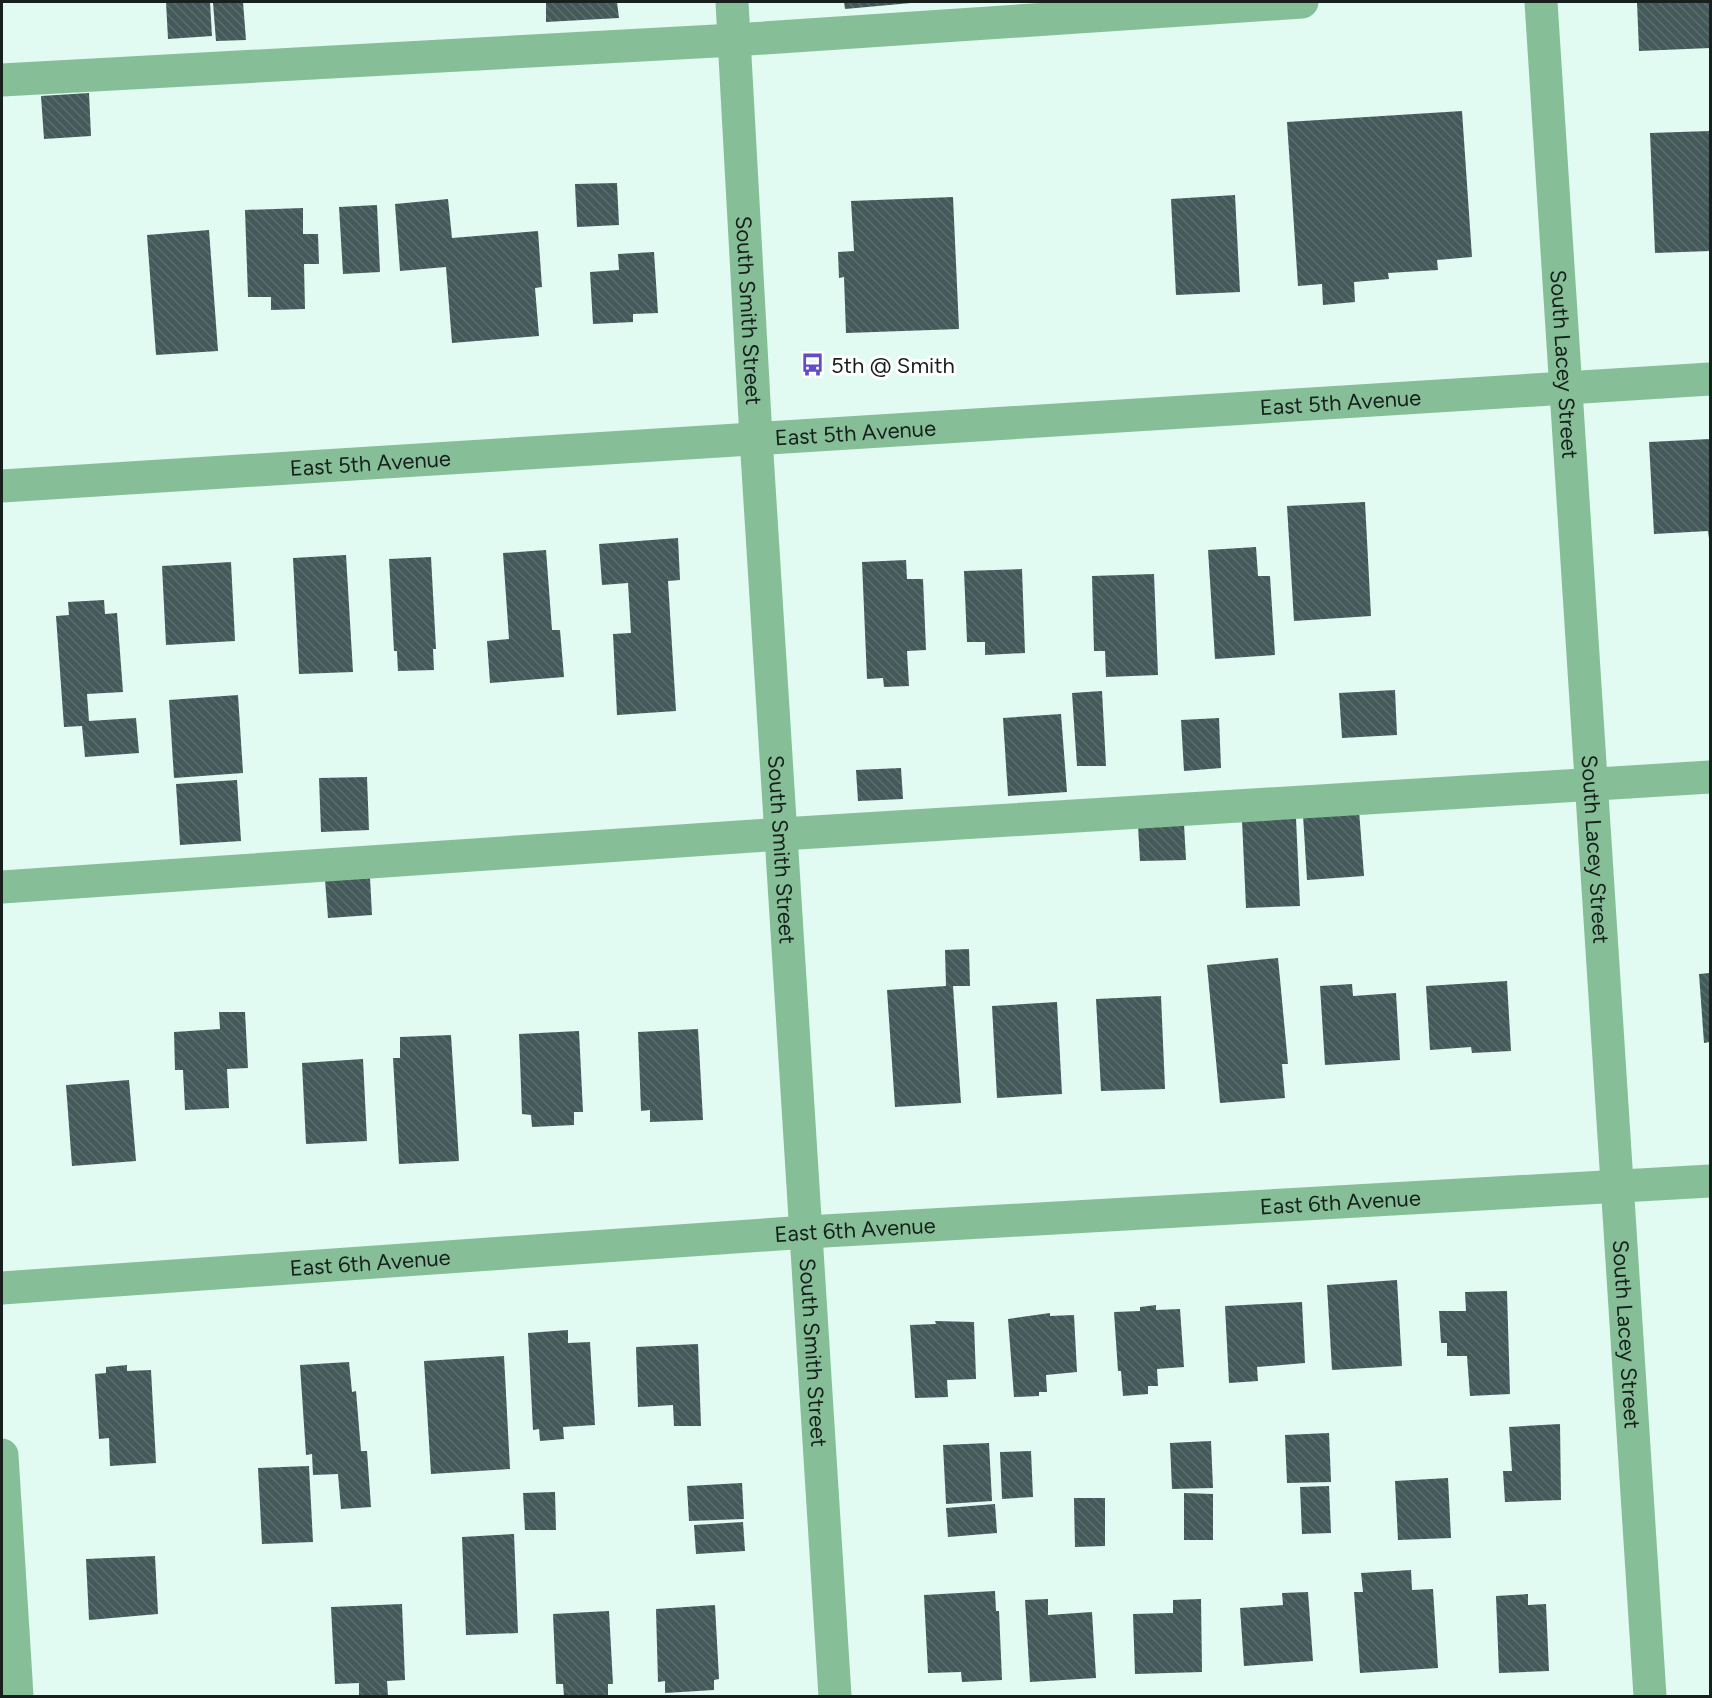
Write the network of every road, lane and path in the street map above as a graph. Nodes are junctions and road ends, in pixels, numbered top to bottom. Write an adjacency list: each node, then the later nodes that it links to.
1 (732, 2): 4 (street, South Smith Street)
2 (1302, 2): 4 (street)
3 (1541, 2): 7 (street, South Lacey Street)
4 (734, 40): 5 (street); 8 (street, South Smith Street)
5 (2, 80)
6 (1710, 379): 7 (street, East 5th Avenue)
7 (1567, 388): 8 (street, East 5th Avenue); 11 (street, South Lacey Street)
8 (756, 438): 9 (street, East 5th Avenue); 12 (street, South Smith Street)
9 (2, 486)
10 (1710, 777): 11 (street)
11 (1592, 783): 12 (street); 15 (street, South Lacey Street)
12 (782, 834): 13 (street); 16 (street, South Smith Street)
13 (2, 887)
14 (1710, 1181): 15 (street, East 6th Avenue)
15 (1619, 1186): 16 (street, East 6th Avenue); 21 (street, South Lacey Street)
16 (807, 1232): 17 (street, East 6th Avenue); 20 (street, South Smith Street)
17 (2, 1288)
18 (2, 1455): 19 (street)
19 (17, 1696)
20 (835, 1696)
21 (1650, 1696)

